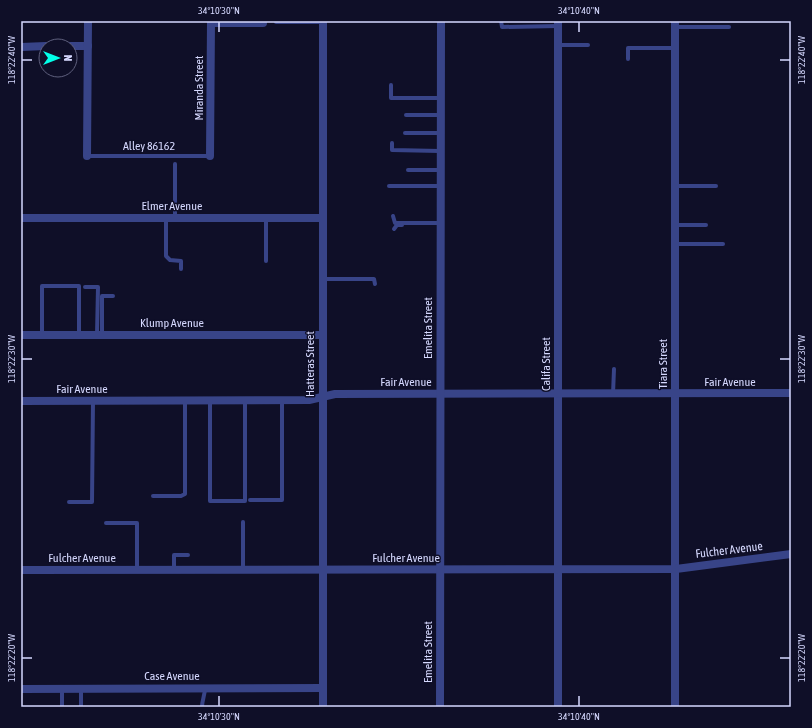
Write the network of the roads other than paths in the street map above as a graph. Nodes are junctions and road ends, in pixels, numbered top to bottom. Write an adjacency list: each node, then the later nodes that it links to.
1 (88, 21): 15 (street)
2 (440, 21): 20 (street, Emelita Street)
3 (501, 21): 8 (lane)
4 (211, 22): 7 (street); 28 (street, Miranda Street)
5 (276, 22): 6 (lane)
6 (323, 22): 41 (street, Hatteras Street)
7 (263, 23)
8 (558, 24): 11 (street, Califa Street)
9 (675, 24): 10 (lane); 17 (street, Tiara Street)
10 (729, 27)
11 (558, 45): 12 (lane); 61 (street, Califa Street)
12 (588, 45)
13 (38, 46): 16 (street)
14 (78, 46): 15 (street)
15 (88, 46): 27 (street)
16 (21, 47)
17 (675, 48): 18 (lane); 34 (street, Tiara Street)
18 (628, 59)
19 (391, 85): 20 (lane)
20 (441, 98): 21 (street, Emelita Street)
21 (440, 114): 22 (lane); 24 (street, Emelita Street)
22 (406, 115)
23 (405, 133): 24 (lane)
24 (440, 133): 26 (street, Emelita Street)
25 (392, 142): 26 (lane)
26 (440, 151): 31 (street, Emelita Street)
27 (87, 156): 28 (lane, Alley 86162)
28 (210, 156)
29 (175, 164): 39 (lane)
30 (408, 170): 31 (lane)
31 (440, 170): 33 (street, Emelita Street)
32 (390, 186): 33 (lane)
33 (440, 186): 42 (street, Emelita Street)
34 (675, 186): 35 (lane); 43 (street, Tiara Street)
35 (716, 186)
36 (393, 216): 42 (lane)
37 (21, 218): 38 (street, Elmer Avenue)
38 (166, 218): 39 (street, Elmer Avenue); 49 (lane)
39 (175, 218): 40 (street, Elmer Avenue)
40 (266, 218): 41 (street, Elmer Avenue); 48 (lane)
41 (323, 218): 50 (street, Hatteras Street)
42 (440, 224): 45 (lane); 60 (street, Emelita Street)
43 (675, 225): 44 (lane); 46 (street, Tiara Street)
44 (706, 225)
45 (394, 229)
46 (675, 244): 47 (lane); 63 (street, Tiara Street)
47 (723, 244)
48 (266, 261)
49 (181, 269)
50 (323, 279): 51 (lane); 58 (street, Hatteras Street)
51 (375, 284)
52 (85, 287): 57 (lane)
53 (113, 296): 57 (lane)
54 (21, 335): 55 (street, Klump Avenue)
55 (42, 335): 56 (street, Klump Avenue); 56 (lane)
56 (79, 335): 57 (street, Klump Avenue)
57 (100, 335): 58 (street, Klump Avenue)
58 (322, 336): 65 (street, Hatteras Street)
59 (614, 368): 62 (lane)
60 (440, 394): 61 (street, Fair Avenue); 65 (street, Fair Avenue); 85 (street, Emelita Street)
61 (558, 394): 62 (street, Fair Avenue); 86 (street, Califa Street)
62 (613, 394): 63 (street, Fair Avenue)
63 (675, 394): 64 (street, Fair Avenue); 79 (street, Tiara Street)
64 (791, 394)
65 (322, 398): 69 (street, Fair Avenue); 84 (street, Hatteras Street)
66 (185, 400): 67 (street, Fair Avenue); 71 (street, Fair Avenue); 72 (lane)
67 (210, 400): 68 (street, Fair Avenue); 68 (lane)
68 (245, 400): 69 (street, Fair Avenue)
69 (282, 400): 73 (lane)
70 (21, 401): 71 (street, Fair Avenue)
71 (93, 401): 74 (lane)
72 (153, 496)
73 (250, 500)
74 (69, 502)
75 (243, 522): 83 (lane)
76 (106, 523): 81 (lane)
77 (791, 554): 79 (street, Fulcher Avenue)
78 (188, 555): 82 (lane)
79 (676, 569): 86 (street, Fulcher Avenue); 98 (street, Tiara Street)
80 (21, 570): 81 (street, Fulcher Avenue)
81 (137, 570): 82 (street, Fulcher Avenue)
82 (174, 570): 83 (street, Fulcher Avenue)
83 (243, 570): 84 (street, Fulcher Avenue)
84 (323, 570): 85 (street, Fulcher Avenue); 90 (street, Hatteras Street)
85 (440, 570): 86 (street, Fulcher Avenue); 96 (street, Emelita Street)
86 (558, 570): 97 (street, Califa Street)
87 (62, 688): 88 (street, Case Avenue); 91 (street, Case Avenue); 92 (lane)
88 (81, 688): 89 (street, Case Avenue); 93 (lane)
89 (205, 688): 90 (street, Case Avenue); 94 (lane)
90 (323, 688): 95 (street, Hatteras Street)
91 (21, 689)
92 (62, 707)
93 (81, 707)
94 (202, 707)
95 (323, 707)
96 (440, 707)
97 (558, 707)
98 (675, 707)

